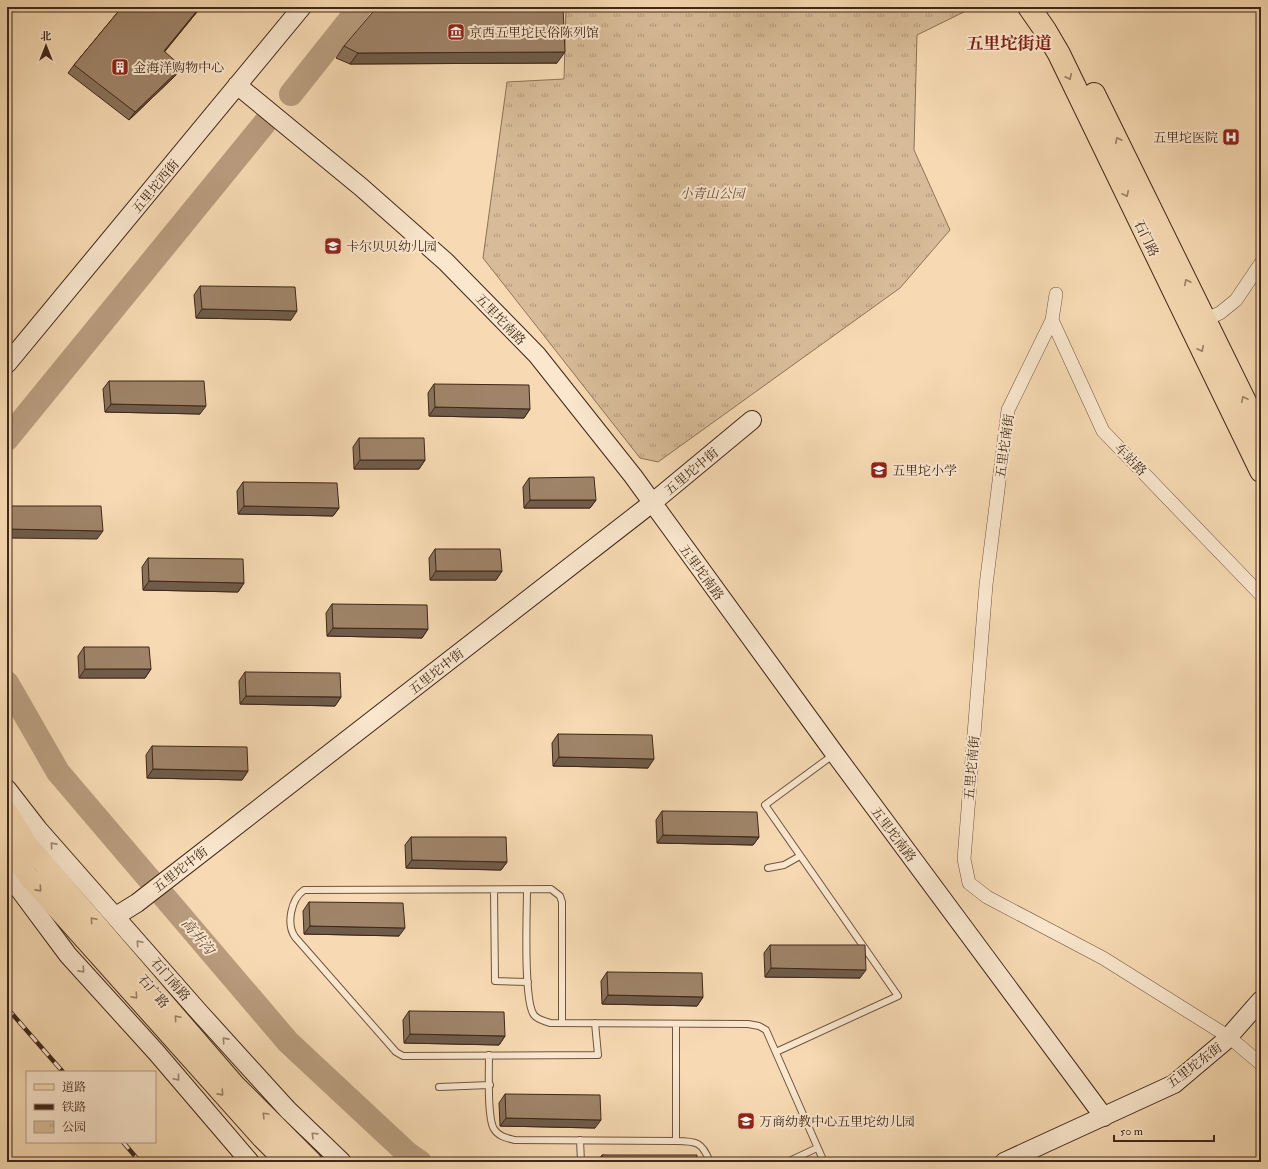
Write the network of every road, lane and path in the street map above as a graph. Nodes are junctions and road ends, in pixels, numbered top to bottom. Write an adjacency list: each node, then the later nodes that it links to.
1 (43, 7): 2 (lane)
2 (72, 7)
3 (302, 7): 6 (street, 五里坨西街)
4 (1029, 7): 10 (highway, 石门路, one-way to 10)
5 (1048, 7): 10 (highway, 石门路, one-way to 5)
6 (237, 85): 11 (street, 五里坨西街); 15 (street, 五里坨南路)
7 (1261, 263): 10 (street)
8 (1056, 294): 9 (street)
9 (1052, 320): 16 (street, 车站路); 32 (street, 五里坨南街)
10 (1198, 323): 13 (highway, 石门路, one-way to 10); 14 (highway, 石门路, one-way to 14)
11 (7, 364)
12 (752, 420): 15 (street, 五里坨中街)
13 (1261, 434)
14 (1261, 470)
15 (652, 503): 17 (street, 五里坨南路); 26 (street, 五里坨中街)
16 (1261, 595)
17 (835, 754): 21 (lane); 38 (street, 五里坨南路)
18 (7, 789): 26 (street, 石门南路, one-way to 18)
19 (7, 811): 44 (main road, 石广路, one-way to 19)
20 (7, 847): 43 (main road, 石广路, one-way to 43)
21 (800, 856): 22 (lane); 33 (lane)
22 (768, 868)
23 (7, 872): 42 (street, one-way to 42)
24 (494, 890): 25 (lane); 27 (lane); 34 (lane)
25 (527, 890): 27 (lane); 29 (lane)
26 (116, 916): 45 (street, 石门南路, one-way to 26)
27 (528, 982): 29 (lane)
28 (1261, 1000): 32 (street, 五里坨东街)
29 (562, 1024): 30 (lane)
30 (595, 1024): 31 (lane); 34 (lane)
31 (676, 1024): 33 (lane); 40 (lane)
32 (1229, 1037): 35 (street, 五里坨南街); 38 (street, 五里坨东街)
33 (776, 1052): 41 (lane)
34 (489, 1056): 36 (lane)
35 (1261, 1064)
36 (490, 1086): 37 (lane); 39 (lane)
37 (439, 1087)
38 (1104, 1117): 50 (street, 五里坨东街)
39 (580, 1140): 40 (lane); 46 (lane)
40 (676, 1141): 47 (lane)
41 (817, 1148): 48 (lane); 49 (lane)
42 (250, 1162)
43 (286, 1162)
44 (312, 1162)
45 (342, 1162)
46 (581, 1162)
47 (710, 1162)
48 (787, 1162)
49 (824, 1162)
50 (1004, 1162)

